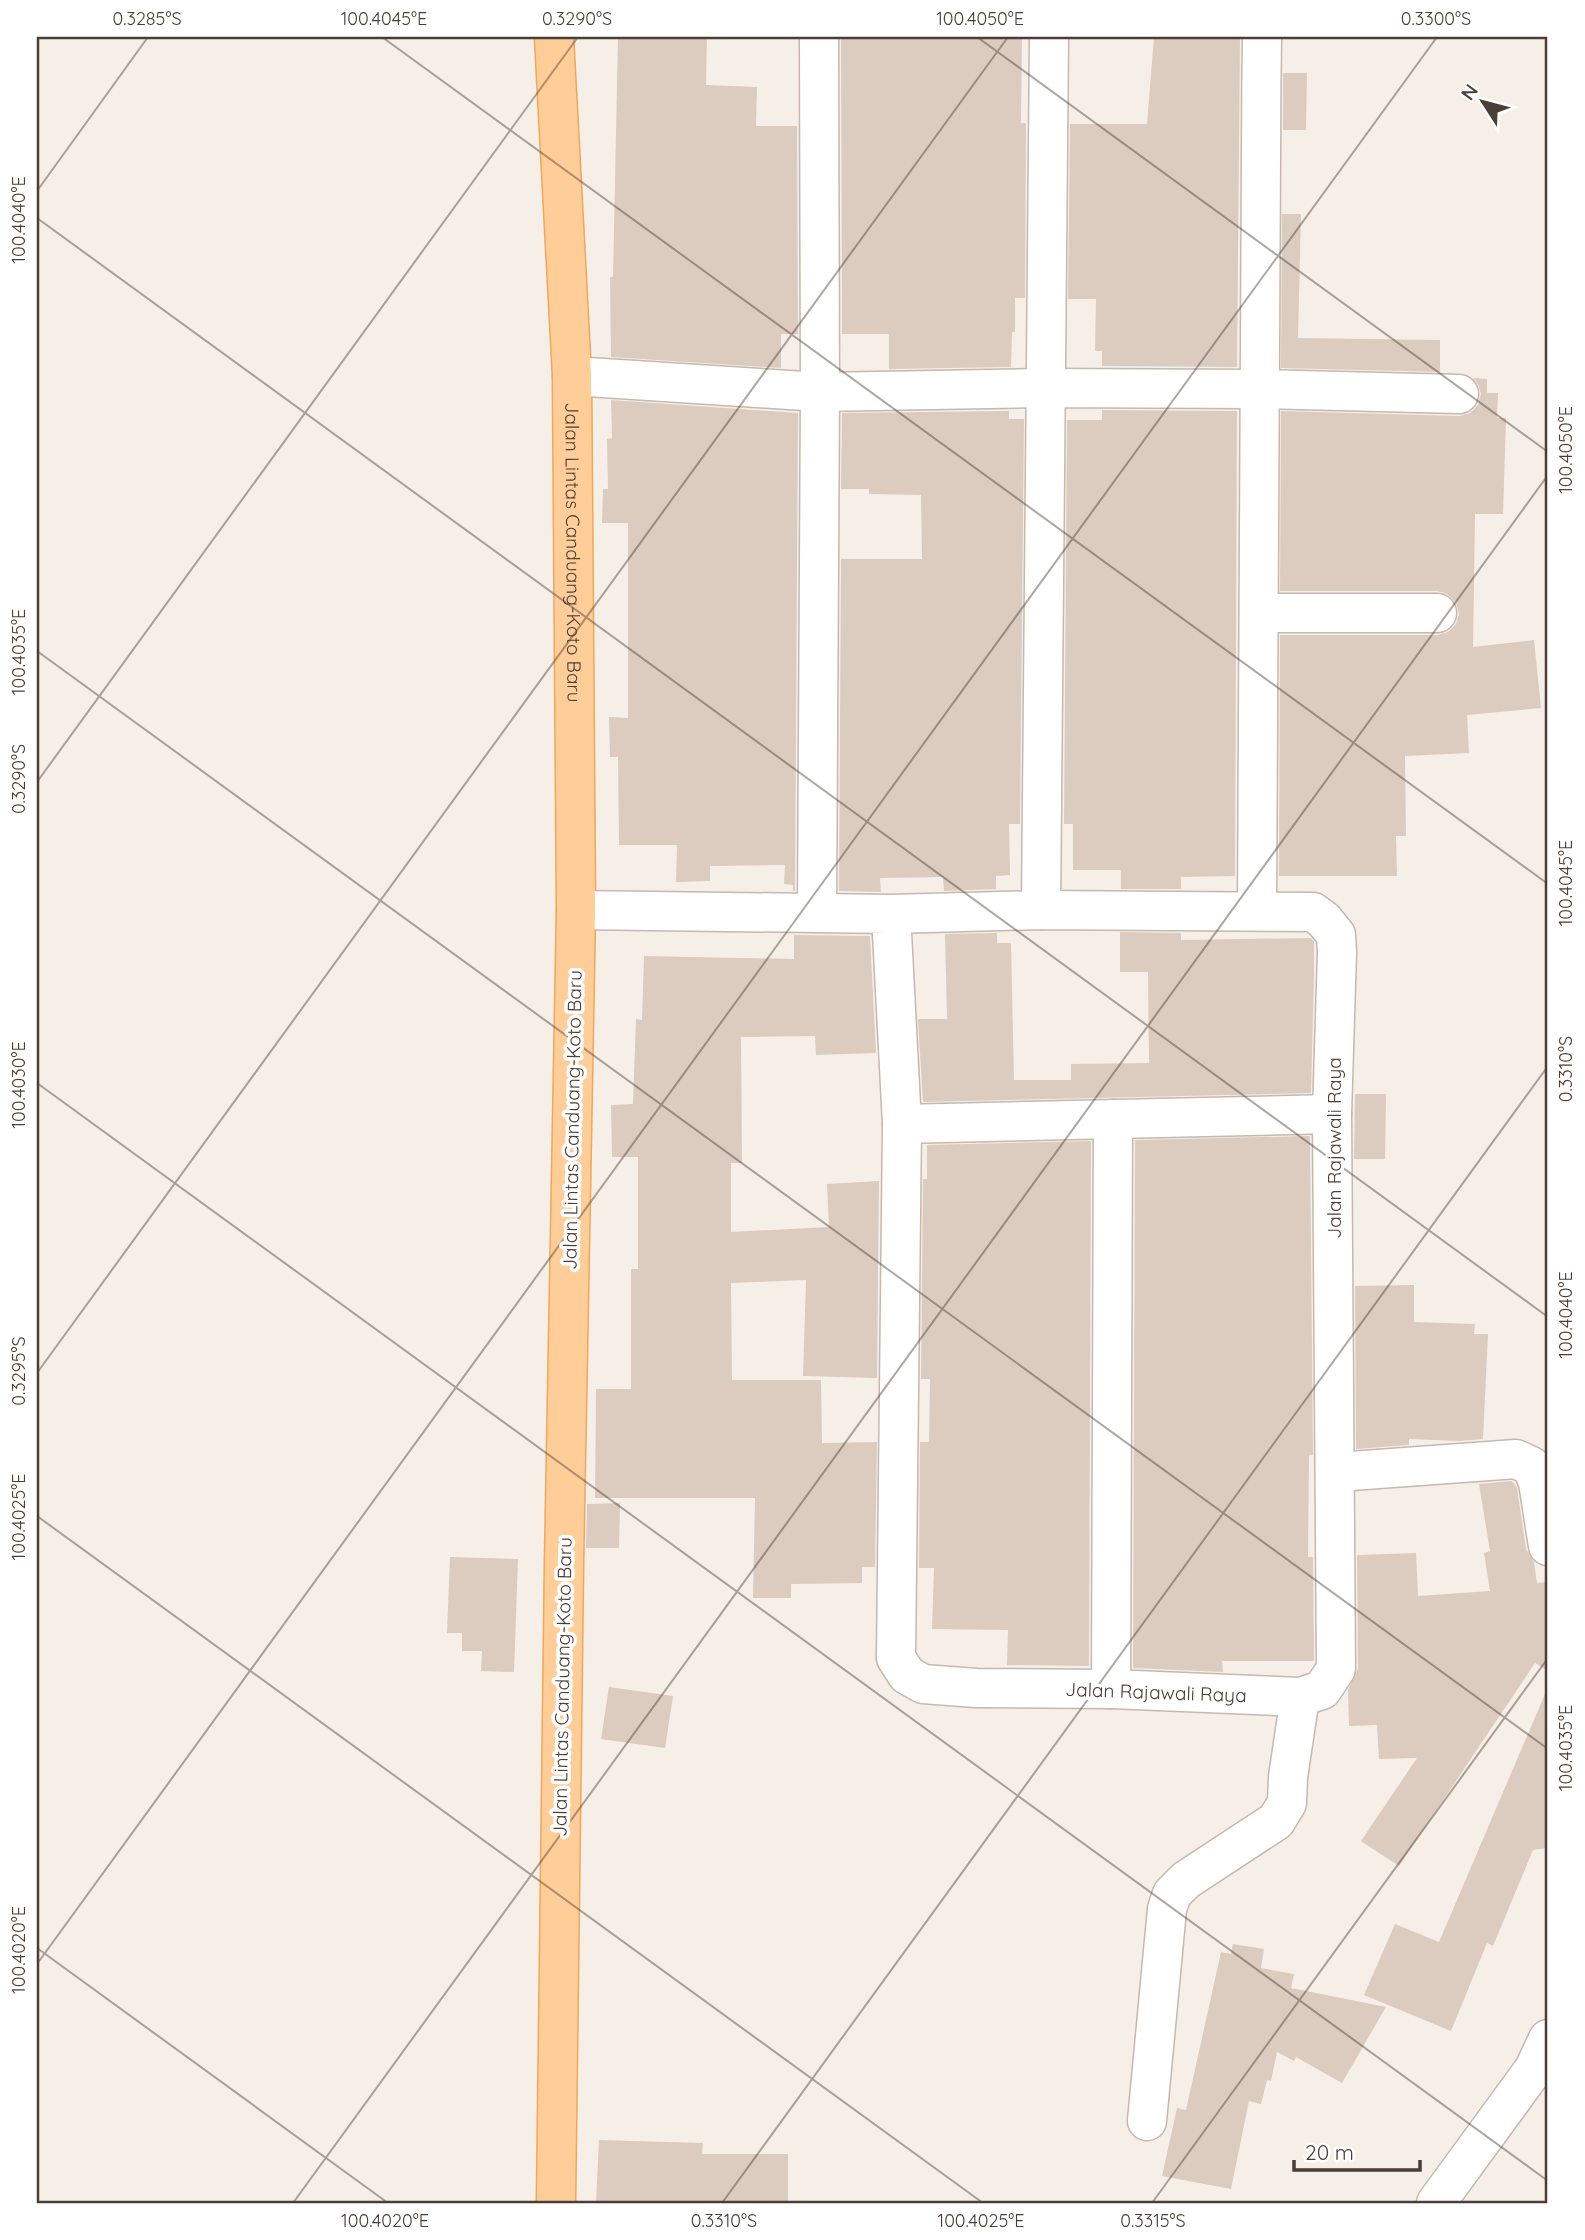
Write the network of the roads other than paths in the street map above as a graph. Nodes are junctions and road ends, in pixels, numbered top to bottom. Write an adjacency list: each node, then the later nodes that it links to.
1 (554, 37): 5 (main road, Jalan Lintas Canduang-Koto Baru)
2 (819, 37): 8 (street)
3 (1049, 37): 6 (street)
4 (1262, 37): 7 (street)
5 (572, 376): 8 (street); 12 (main road, Jalan Lintas Canduang-Koto Baru)
6 (1046, 388): 7 (street); 8 (street); 13 (street)
7 (1258, 389): 9 (street); 10 (street)
8 (820, 391): 15 (street)
9 (1460, 394)
10 (1259, 613): 11 (street); 14 (street)
11 (1437, 613)
12 (576, 910): 15 (street, Jalan Rajawali Raya); 26 (main road, Jalan Lintas Canduang-Koto Baru)
13 (1041, 910): 14 (street, Jalan Rajawali Raya); 16 (street, Jalan Rajawali Raya)
14 (1257, 911): 17 (street, Jalan Rajawali Raya)
15 (817, 912): 16 (street, Jalan Rajawali Raya)
16 (891, 914): 19 (street, Jalan Rajawali Raya)
17 (1332, 1114): 18 (street); 20 (street, Jalan Rajawali Raya)
18 (1113, 1119): 19 (street); 22 (street)
19 (902, 1124): 22 (street, Jalan Rajawali Raya)
20 (1337, 1472): 21 (street); 23 (street, Jalan Rajawali Raya)
21 (1548, 1546)
22 (1111, 1689): 23 (street, Jalan Rajawali Raya)
23 (1300, 1697): 25 (street)
24 (1548, 2039): 27 (street)
25 (1147, 2121)
26 (556, 2203)
27 (1436, 2203)

